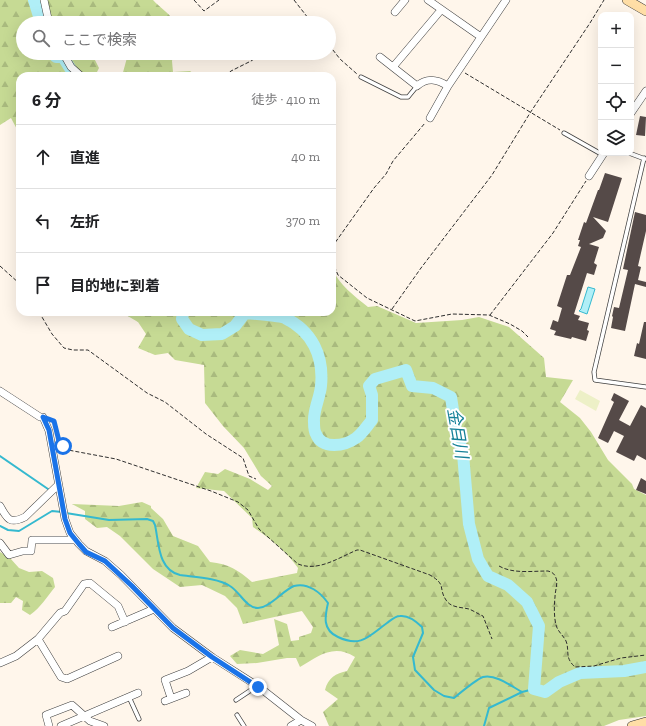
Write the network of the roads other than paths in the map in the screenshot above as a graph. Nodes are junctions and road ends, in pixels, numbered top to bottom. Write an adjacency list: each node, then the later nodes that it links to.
1 (44, 0): 9 (street)
2 (405, 0): 8 (street)
3 (428, 0): 6 (street)
4 (506, 0): 10 (street)
5 (627, 0): 7 (street)
6 (441, 10): 10 (street); 13 (street)
7 (646, 11)
8 (395, 12)
9 (47, 16)
10 (481, 38): 17 (street)
11 (380, 57): 13 (street)
12 (67, 60): 14 (street)
13 (393, 68): 16 (street)
14 (77, 72)
15 (361, 77): 16 (lane)
16 (416, 86): 17 (street)
17 (448, 86): 20 (street)
18 (646, 91): 19 (street)
19 (634, 109)
20 (430, 118)
21 (564, 133): 22 (lane)
22 (598, 151)
23 (634, 155): 25 (lane)
24 (603, 156): 26 (street)
25 (645, 159): 27 (lane)
26 (589, 176)
27 (646, 387)
28 (0, 391): 29 (street)
29 (58, 485): 30 (street); 31 (street)
30 (0, 506)
31 (75, 540): 32 (street); 33 (street)
32 (0, 543)
33 (154, 609): 34 (street); 38 (street)
34 (125, 622): 35 (street); 36 (street)
35 (112, 627)
36 (38, 639): 39 (street); 40 (street)
37 (118, 656): 39 (street)
38 (212, 657): 42 (street); 44 (street)
39 (50, 658): 41 (street)
40 (0, 664)
41 (57, 680)
42 (257, 686): 46 (lane); 50 (street)
43 (138, 693): 45 (street)
44 (186, 693)
45 (129, 697): 48 (street); 49 (lane)
46 (236, 700)
47 (237, 715): 55 (lane)
48 (84, 716): 52 (street); 53 (street); 54 (street)
49 (139, 719)
50 (301, 720): 56 (street); 57 (street)
51 (646, 722): 58 (street)
52 (49, 726)
53 (61, 726)
54 (104, 726)
55 (244, 726)
56 (291, 726)
57 (312, 726)
58 (632, 726)

